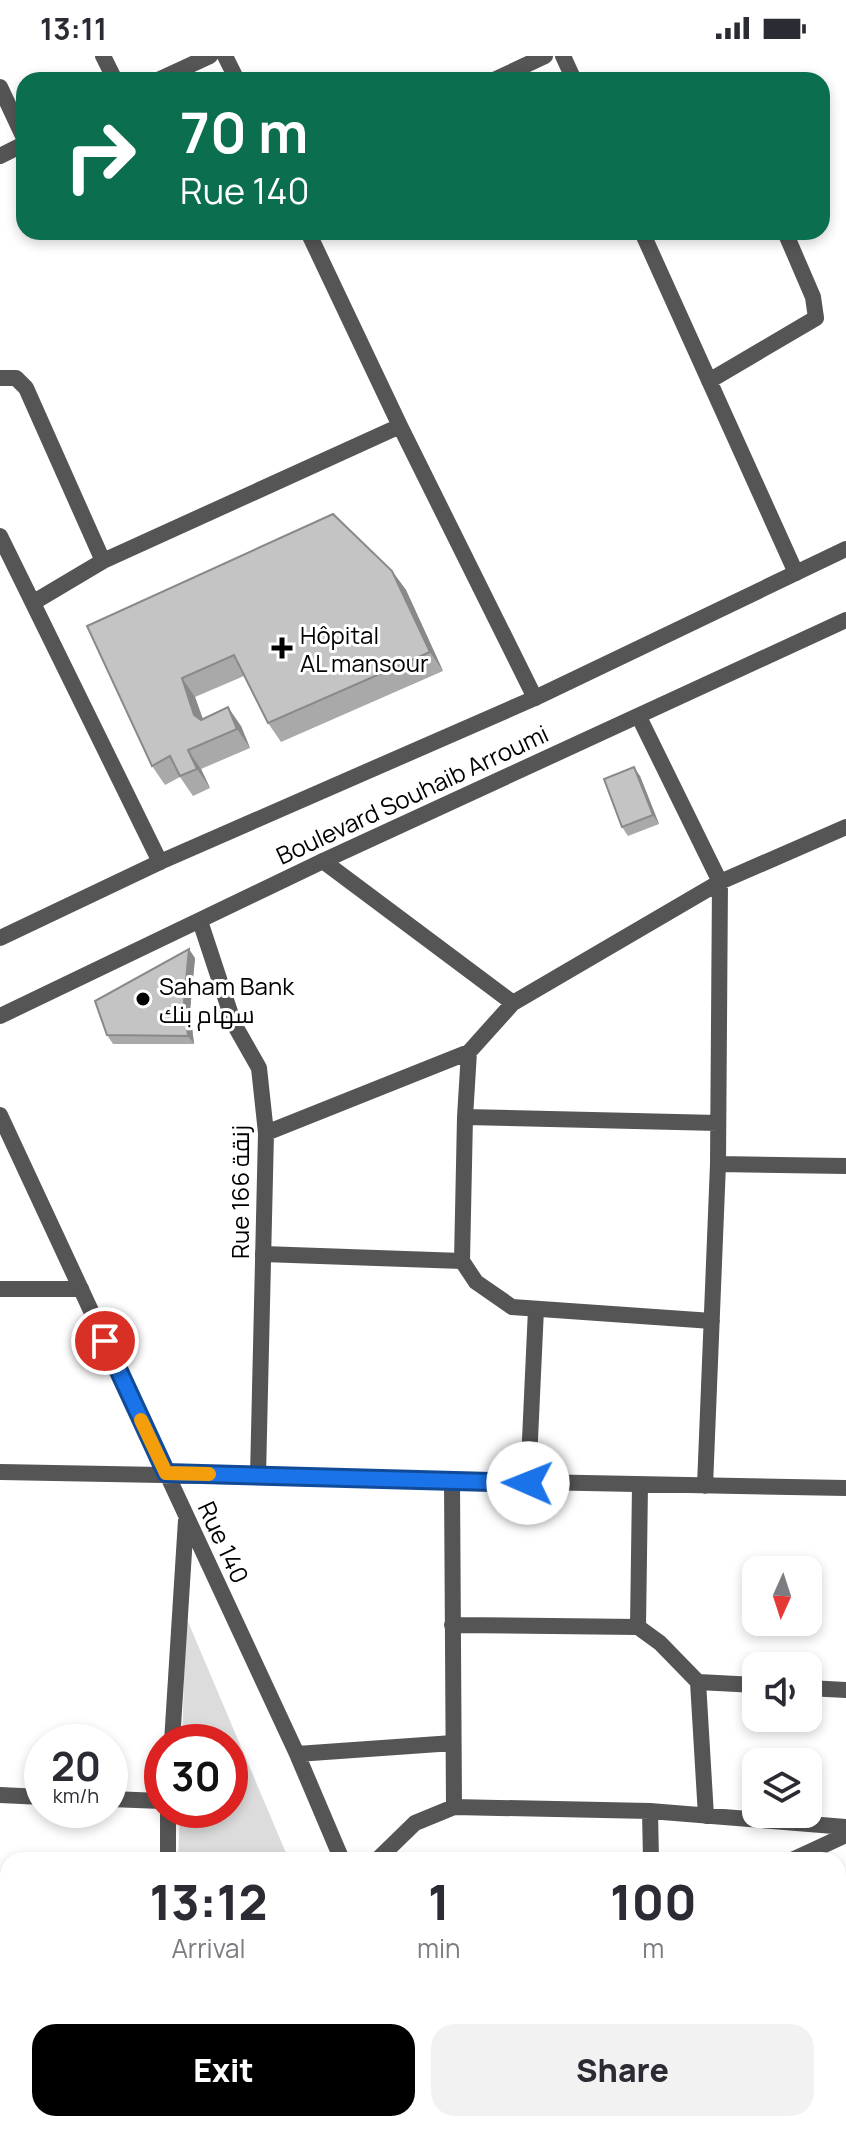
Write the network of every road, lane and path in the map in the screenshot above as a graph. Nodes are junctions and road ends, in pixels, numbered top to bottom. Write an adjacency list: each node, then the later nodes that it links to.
1 (210, 56): 3 (street)
2 (545, 56): 4 (street)
3 (175, 72)
4 (511, 72)
5 (0, 87): 6 (street)
6 (16, 121)
7 (312, 240): 12 (street)
8 (646, 240): 11 (street)
9 (788, 240): 11 (street)
10 (0, 378): 16 (street)
11 (709, 381): 17 (street)
12 (400, 426): 16 (street); 20 (street)
13 (0, 536): 15 (street)
14 (846, 549): 17 (street, Boulevard Souhaib Arroumi)
15 (4, 555): 18 (street)
16 (103, 561): 18 (street)
17 (796, 573): 20 (street, Boulevard Souhaib Arroumi)
18 (34, 602): 24 (street)
19 (846, 620): 21 (street, Boulevard Souhaib Arroumi)
20 (535, 698): 24 (street, Boulevard Souhaib Arroumi)
21 (639, 717): 23 (street, Boulevard Souhaib Arroumi); 25 (street)
22 (846, 827): 25 (street)
23 (323, 861): 26 (street, Boulevard Souhaib Arroumi); 28 (street)
24 (160, 862): 27 (street, Boulevard Souhaib Arroumi)
25 (720, 882): 28 (street); 33 (street)
26 (200, 921): 29 (street, Boulevard Souhaib Arroumi); 34 (street, Rue 166 زنقة)
27 (0, 938)
28 (513, 1003): 30 (street)
29 (0, 1016)
30 (469, 1052): 32 (street); 34 (street)
31 (0, 1115): 40 (street, Rue 140)
32 (465, 1117): 33 (street); 38 (street)
33 (718, 1123): 35 (street)
34 (266, 1133): 37 (street, Rue 166 زنقة)
35 (718, 1164): 36 (street); 42 (street)
36 (846, 1166)
37 (263, 1254): 38 (street); 45 (street, Rue 166 زنقة)
38 (462, 1261): 41 (street)
39 (0, 1289): 40 (street)
40 (81, 1289): 44 (street, Rue 140)
41 (536, 1309): 42 (street); 47 (street)
42 (712, 1321): 49 (street)
43 (0, 1472): 44 (street)
44 (166, 1473): 45 (street); 51 (street, Rue 140)
45 (258, 1476): 46 (street)
46 (452, 1481): 47 (street); 52 (street)
47 (528, 1483): 48 (street)
48 (640, 1486): 49 (street); 53 (street)
49 (705, 1486): 50 (street)
50 (846, 1488)
51 (186, 1518): 58 (street); 60 (street, Rue 140)
52 (452, 1625): 53 (street); 59 (street)
53 (638, 1627): 54 (street)
54 (698, 1682): 55 (street); 65 (street)
55 (742, 1684)
56 (822, 1689): 57 (street)
57 (846, 1690)
58 (173, 1724)
59 (453, 1743): 60 (street); 63 (street)
60 (297, 1754): 70 (street, Rue 140)
61 (0, 1795): 62 (street)
62 (24, 1796)
63 (454, 1807): 64 (street); 71 (street)
64 (650, 1811): 65 (street); 72 (street)
65 (706, 1816): 66 (street)
66 (846, 1827)
67 (168, 1828): 69 (street)
68 (846, 1835): 73 (street)
69 (168, 1852)
70 (339, 1852)
71 (385, 1852)
72 (651, 1852)
73 (809, 1852)

